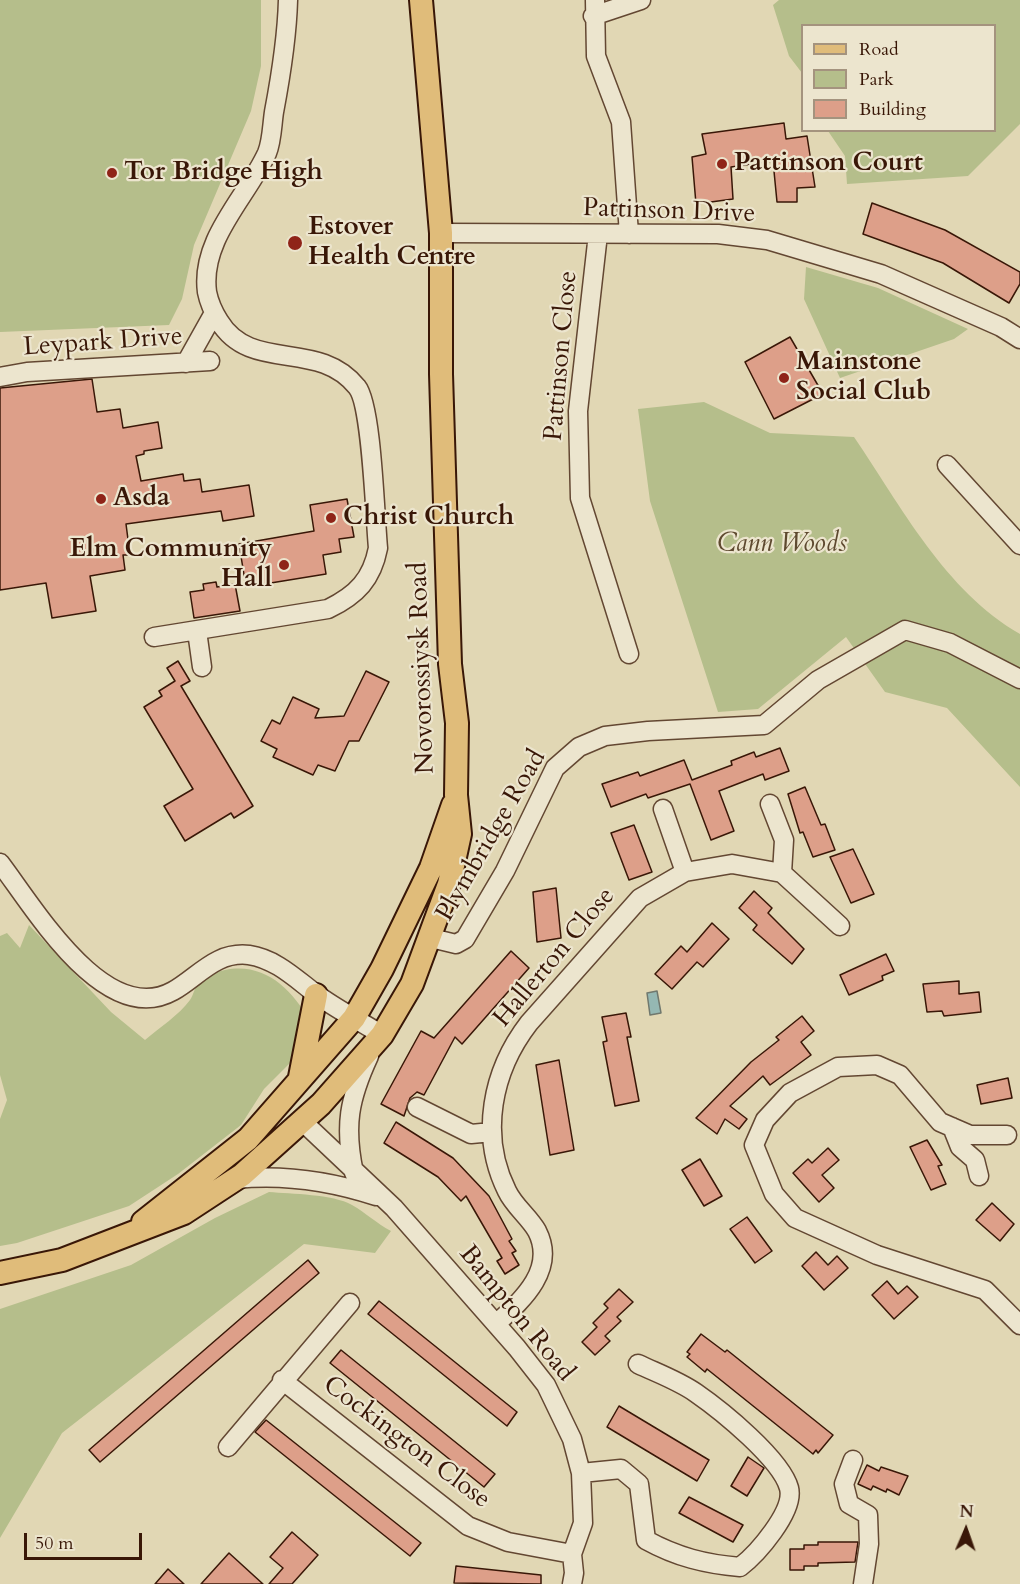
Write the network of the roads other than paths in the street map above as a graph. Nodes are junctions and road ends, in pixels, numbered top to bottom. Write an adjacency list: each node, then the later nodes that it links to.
1 (288, 0): 8 (street)
2 (421, 0): 5 (main road, Novorossiysk Road)
3 (641, 0): 4 (street)
4 (594, 8): 7 (street)
5 (441, 232): 6 (street, Pattinson Drive); 20 (main road, Novorossiysk Road)
6 (598, 234): 7 (street, Pattinson Drive); 17 (street, Pattinson Close)
7 (629, 234): 9 (street, Pattinson Drive)
8 (214, 313): 11 (street); 15 (street)
9 (1020, 339)
10 (210, 361): 11 (street, Leypark Drive)
11 (186, 363): 12 (street, Leypark Drive)
12 (0, 377)
13 (947, 465): 14 (street)
14 (1020, 545)
15 (197, 631): 16 (street); 18 (street)
16 (154, 637)
17 (629, 654)
18 (202, 667)
19 (1020, 679): 27 (street, Plymbridge Road)
20 (456, 795): 27 (main road, Novorossiysk Road); 29 (main road, Novorossiysk Road)
21 (770, 804): 25 (street)
22 (663, 809): 24 (street)
23 (0, 863): 28 (street)
24 (685, 872): 25 (street, Hallerton Close); 36 (street, Hallerton Close)
25 (782, 873): 26 (street)
26 (840, 926)
27 (430, 938): 30 (main road, Novorossiysk Road)
28 (316, 995): 29 (street); 31 (main road)
29 (354, 1018): 30 (street); 31 (main road, Novorossiysk Road)
30 (379, 1038): 34 (main road, Novorossiysk Road); 38 (street)
31 (298, 1084): 32 (main road, Novorossiysk Road)
32 (283, 1102): 34 (main road); 42 (main road, Novorossiysk Road)
33 (417, 1107): 36 (street)
34 (303, 1122): 38 (street, Bampton Road); 40 (main road, Novorossiysk Road)
35 (952, 1127): 37 (street); 39 (street); 46 (street)
36 (492, 1132): 45 (street, Hallerton Close)
37 (1007, 1135)
38 (354, 1173): 41 (street, Bampton Road)
39 (980, 1176)
40 (236, 1179): 41 (street); 42 (main road, Novorossiysk Road)
41 (383, 1199): 45 (street, Bampton Road)
42 (132, 1231): 43 (main road, Novorossiysk Road)
43 (0, 1273)
44 (350, 1303): 48 (street, Cockington Close)
45 (496, 1324): 51 (street, Bampton Road)
46 (1020, 1325)
47 (638, 1364): 51 (street)
48 (282, 1380): 49 (street, Cockington Close); 52 (street, Cockington Close)
49 (228, 1447)
50 (853, 1460): 54 (street)
51 (581, 1473): 52 (street, Bampton Road)
52 (572, 1554): 53 (street, Bampton Road)
53 (572, 1584)
54 (863, 1584)

